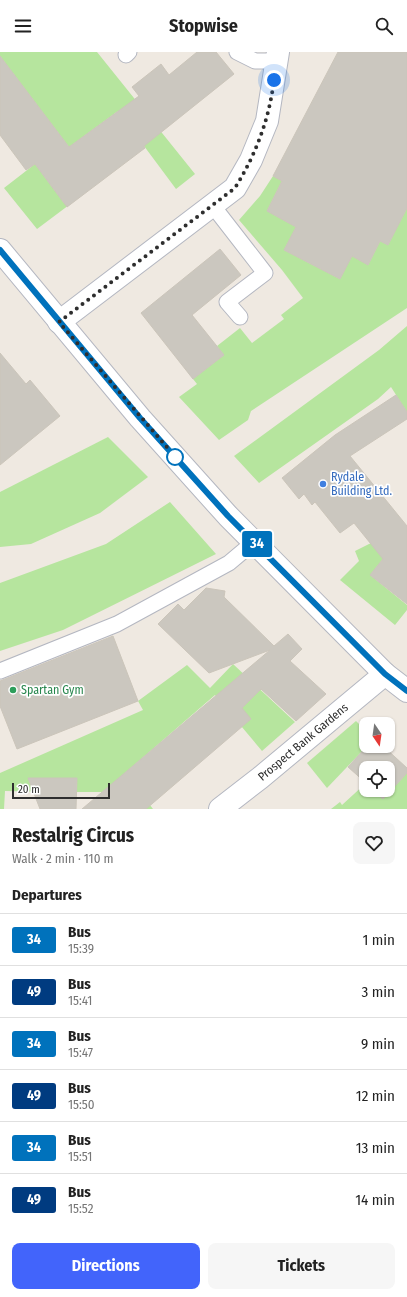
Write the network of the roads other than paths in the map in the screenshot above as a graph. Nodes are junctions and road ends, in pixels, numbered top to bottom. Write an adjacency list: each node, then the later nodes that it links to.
1 (237, 52): 2 (lane)
2 (277, 57): 3 (street)
3 (213, 206): 5 (lane); 6 (street)
4 (0, 250): 6 (street)
5 (240, 317)
6 (59, 322): 7 (street)
7 (254, 542): 8 (lane); 9 (street)
8 (0, 671)
9 (385, 674): 10 (street); 11 (street, Prospect Bank Gardens)
10 (407, 691)
11 (220, 809)

